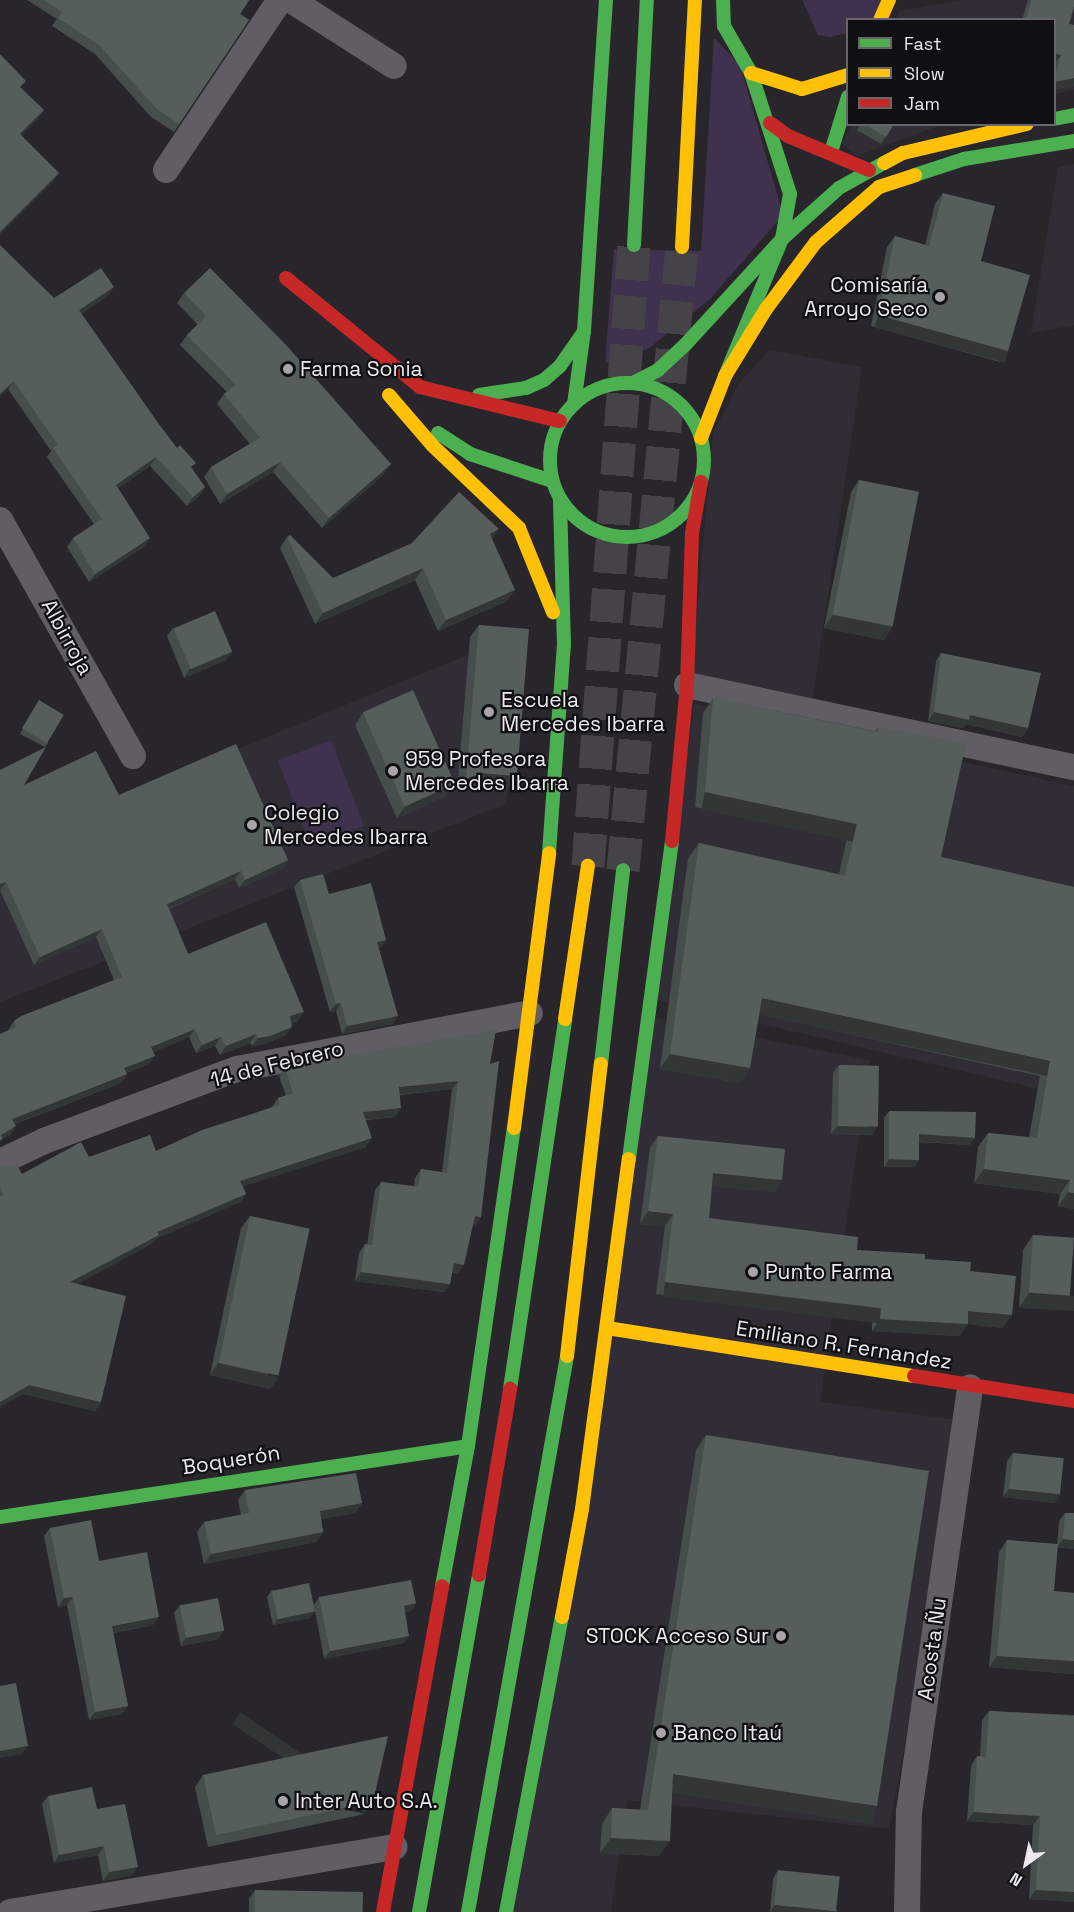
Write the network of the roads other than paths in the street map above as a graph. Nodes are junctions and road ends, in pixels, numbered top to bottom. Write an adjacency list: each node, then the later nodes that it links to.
1 (280, 0): 19 (street)
2 (291, 0): 9 (street)
3 (606, 0): 25 (main road)
4 (647, 0): 22 (main road)
5 (694, 0): 23 (main road)
6 (723, 0): 10 (main road)
7 (889, 0): 8 (main road)
8 (881, 18)
9 (394, 66)
10 (751, 74): 11 (main road); 15 (main road)
11 (846, 76)
12 (846, 103): 18 (main road)
13 (1074, 115): 14 (main road)
14 (1056, 119)
15 (770, 123): 18 (main road); 21 (main road)
16 (1017, 126): 20 (main road)
17 (1074, 141): 26 (main road)
18 (831, 152): 20 (main road)
19 (166, 170)
20 (869, 170): 21 (main road)
21 (782, 239): 26 (main road); 27 (main road)
22 (634, 245)
23 (682, 247)
24 (286, 278): 28 (main road)
25 (584, 332): 28 (main road); 29 (main road)
26 (725, 376): 31 (main road)
27 (633, 383): 29 (main road); 31 (main road)
28 (461, 399): 30 (main road)
29 (574, 404): 30 (main road)
30 (560, 421): 32 (main road)
31 (701, 438): 33 (main road)
32 (552, 481): 34 (main road); 36 (main road)
33 (701, 483): 34 (main road); 37 (main road)
34 (560, 499): 36 (main road)
35 (0, 520): 38 (street, Albirroja)
36 (564, 645): 42 (main road)
37 (687, 685): 39 (street); 44 (main road)
38 (133, 756)
39 (1074, 767)
40 (588, 866): 52 (main road)
41 (623, 870): 53 (main road)
42 (530, 1013): 43 (street, 14 de Febrero); 47 (main road)
43 (0, 1162)
44 (608, 1328): 45 (main road, Emiliano R. Fernandez); 54 (main road)
45 (970, 1387): 46 (main road, Emiliano R. Fernandez); 55 (street, Acosta Ñu)
46 (1074, 1401)
47 (468, 1446): 48 (main road, Boquerón); 49 (main road)
48 (0, 1517)
49 (395, 1847): 50 (street); 51 (main road)
50 (10, 1912)
51 (383, 1912)
52 (419, 1912)
53 (468, 1912)
54 (506, 1912)
55 (907, 1912)

